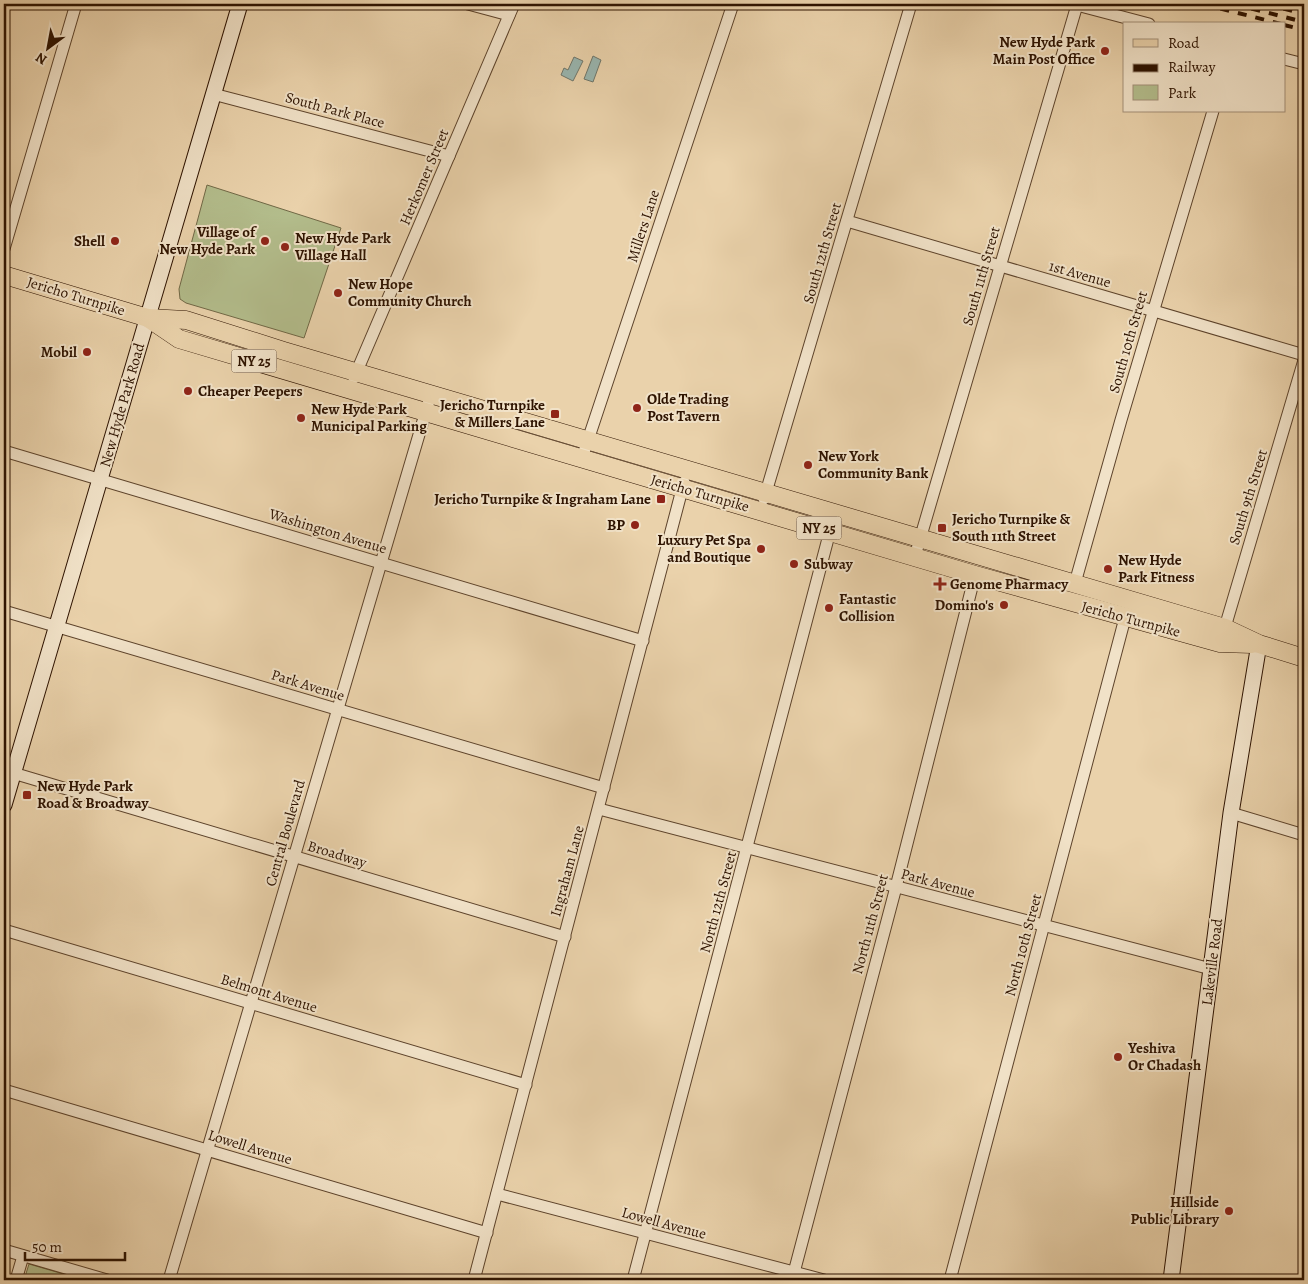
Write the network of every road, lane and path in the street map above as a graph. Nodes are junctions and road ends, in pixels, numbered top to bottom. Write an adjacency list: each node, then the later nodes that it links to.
1 (76, 4): 16 (street)
2 (240, 4): 12 (main road, New Hyde Park Road)
3 (468, 4): 8 (street)
4 (514, 4): 8 (street, Herkomer Street)
5 (732, 4): 27 (street, Millers Lane)
6 (911, 4): 15 (street, South 12th Street)
7 (1075, 4): 9 (street); 17 (street, South 11th Street)
8 (509, 15): 14 (street, Herkomer Street)
9 (1142, 22)
10 (1286, 60): 11 (street)
11 (1304, 64)
12 (213, 94): 14 (street, South Park Place); 20 (main road, New Hyde Park Road)
13 (1212, 112): 19 (street, South 10th Street)
14 (449, 156): 23 (street, Herkomer Street)
15 (847, 221): 17 (street, 1st Avenue); 33 (street, South 12th Street)
16 (4, 249)
17 (1000, 266): 19 (street, 1st Avenue); 37 (street, South 11th Street)
18 (4, 275): 20 (main road, Jericho Turnpike / NY 25)
19 (1153, 311): 21 (street, 1st Avenue); 41 (street, South 10th Street)
20 (148, 318): 23 (main road, Jericho Turnpike / NY 25); 24 (main road, Jericho Turnpike / NY 25); 31 (main road, New Hyde Park Road)
21 (1304, 355)
22 (1304, 360): 45 (street, South 9th Street)
23 (356, 372): 24 (street, Herkomer Street); 25 (main road, Jericho Turnpike / NY 25)
24 (349, 389): 26 (main road, Jericho Turnpike / NY 25)
25 (431, 394): 26 (street, Central Boulevard); 27 (main road, Jericho Turnpike / NY 25)
26 (426, 412): 29 (main road, Jericho Turnpike / NY 25); 39 (street, Central Boulevard)
27 (588, 441): 29 (street, Millers Lane); 30 (main road, Jericho Turnpike / NY 25)
28 (4, 451): 31 (street, Washington Avenue)
29 (582, 458): 32 (main road, Jericho Turnpike / NY 25)
30 (687, 470): 32 (street, Ingraham Lane); 33 (main road, Jericho Turnpike / NY 25)
31 (100, 480): 39 (street, Washington Avenue); 44 (main road, New Hyde Park Road)
32 (683, 488): 34 (main road, Jericho Turnpike / NY 25); 46 (street, Ingraham Lane)
33 (766, 493): 34 (street, South 12th Street); 35 (main road, Jericho Turnpike / NY 25)
34 (760, 511): 36 (main road, Jericho Turnpike / NY 25)
35 (880, 526): 36 (main road); 37 (main road, Jericho Turnpike / NY 25)
36 (830, 531): 38 (main road, Jericho Turnpike / NY 25); 56 (street, North 12th Street)
37 (921, 537): 38 (street, South 11th Street); 41 (main road, Jericho Turnpike / NY 25)
38 (915, 556): 40 (main road, Jericho Turnpike / NY 25)
39 (380, 563): 46 (street, Washington Avenue); 49 (street, Central Boulevard)
40 (975, 575): 43 (main road, Jericho Turnpike / NY 25); 58 (street, North 11th Street)
41 (1075, 583): 45 (main road, Jericho Turnpike / NY 25)
42 (4, 611): 44 (street, Park Avenue)
43 (1124, 618): 45 (main road, Jericho Turnpike / NY 25); 59 (street, North 10th Street)
44 (57, 627): 49 (street, Park Avenue); 50 (main road, New Hyde Park Road)
45 (1222, 636): 47 (main road, Jericho Turnpike / NY 25)
46 (643, 641): 51 (street, Ingraham Lane)
47 (1258, 644): 48 (main road, Jericho Turnpike / NY 25); 54 (main road, Lakeville Road)
48 (1304, 658)
49 (337, 710): 51 (street, Park Avenue); 57 (street, Central Boulevard)
50 (13, 773): 52 (main road, New Hyde Park Road); 57 (street, Broadway)
51 (604, 788): 53 (street, Ingraham Lane)
52 (4, 805)
53 (599, 809): 56 (street, Park Avenue); 61 (street, Ingraham Lane)
54 (1231, 813): 55 (street); 62 (main road, Lakeville Road)
55 (1304, 835)
56 (747, 848): 58 (street, Park Avenue); 69 (street, North 12th Street)
57 (294, 856): 61 (street, Broadway); 63 (street, Central Boulevard)
58 (896, 887): 59 (street, Park Avenue); 72 (street, North 11th Street)
59 (1043, 926): 62 (street, Park Avenue); 79 (street, North 10th Street)
60 (4, 930): 63 (street, Belmont Avenue)
61 (565, 937): 64 (street, Ingraham Lane)
62 (1211, 970): 80 (main road, Lakeville Road)
63 (250, 1003): 64 (street, Belmont Avenue); 66 (street, Central Boulevard)
64 (526, 1085): 67 (street, Ingraham Lane)
65 (4, 1090): 66 (street, Lowell Avenue)
66 (207, 1150): 68 (street, Lowell Avenue); 75 (street, Central Boulevard)
67 (497, 1194): 68 (street, Ingraham Lane); 69 (street, Lowell Avenue)
68 (487, 1233): 76 (street, Ingraham Lane)
69 (646, 1234): 72 (street, Lowell Avenue); 77 (street, North 12th Street)
70 (4, 1250): 71 (street)
71 (23, 1256): 73 (street); 74 (street)
72 (793, 1276): 78 (street, Lowell Avenue)
73 (16, 1280)
74 (106, 1280)
75 (169, 1280)
76 (474, 1280)
77 (633, 1280)
78 (824, 1280)
79 (950, 1280)
80 (1171, 1280)

